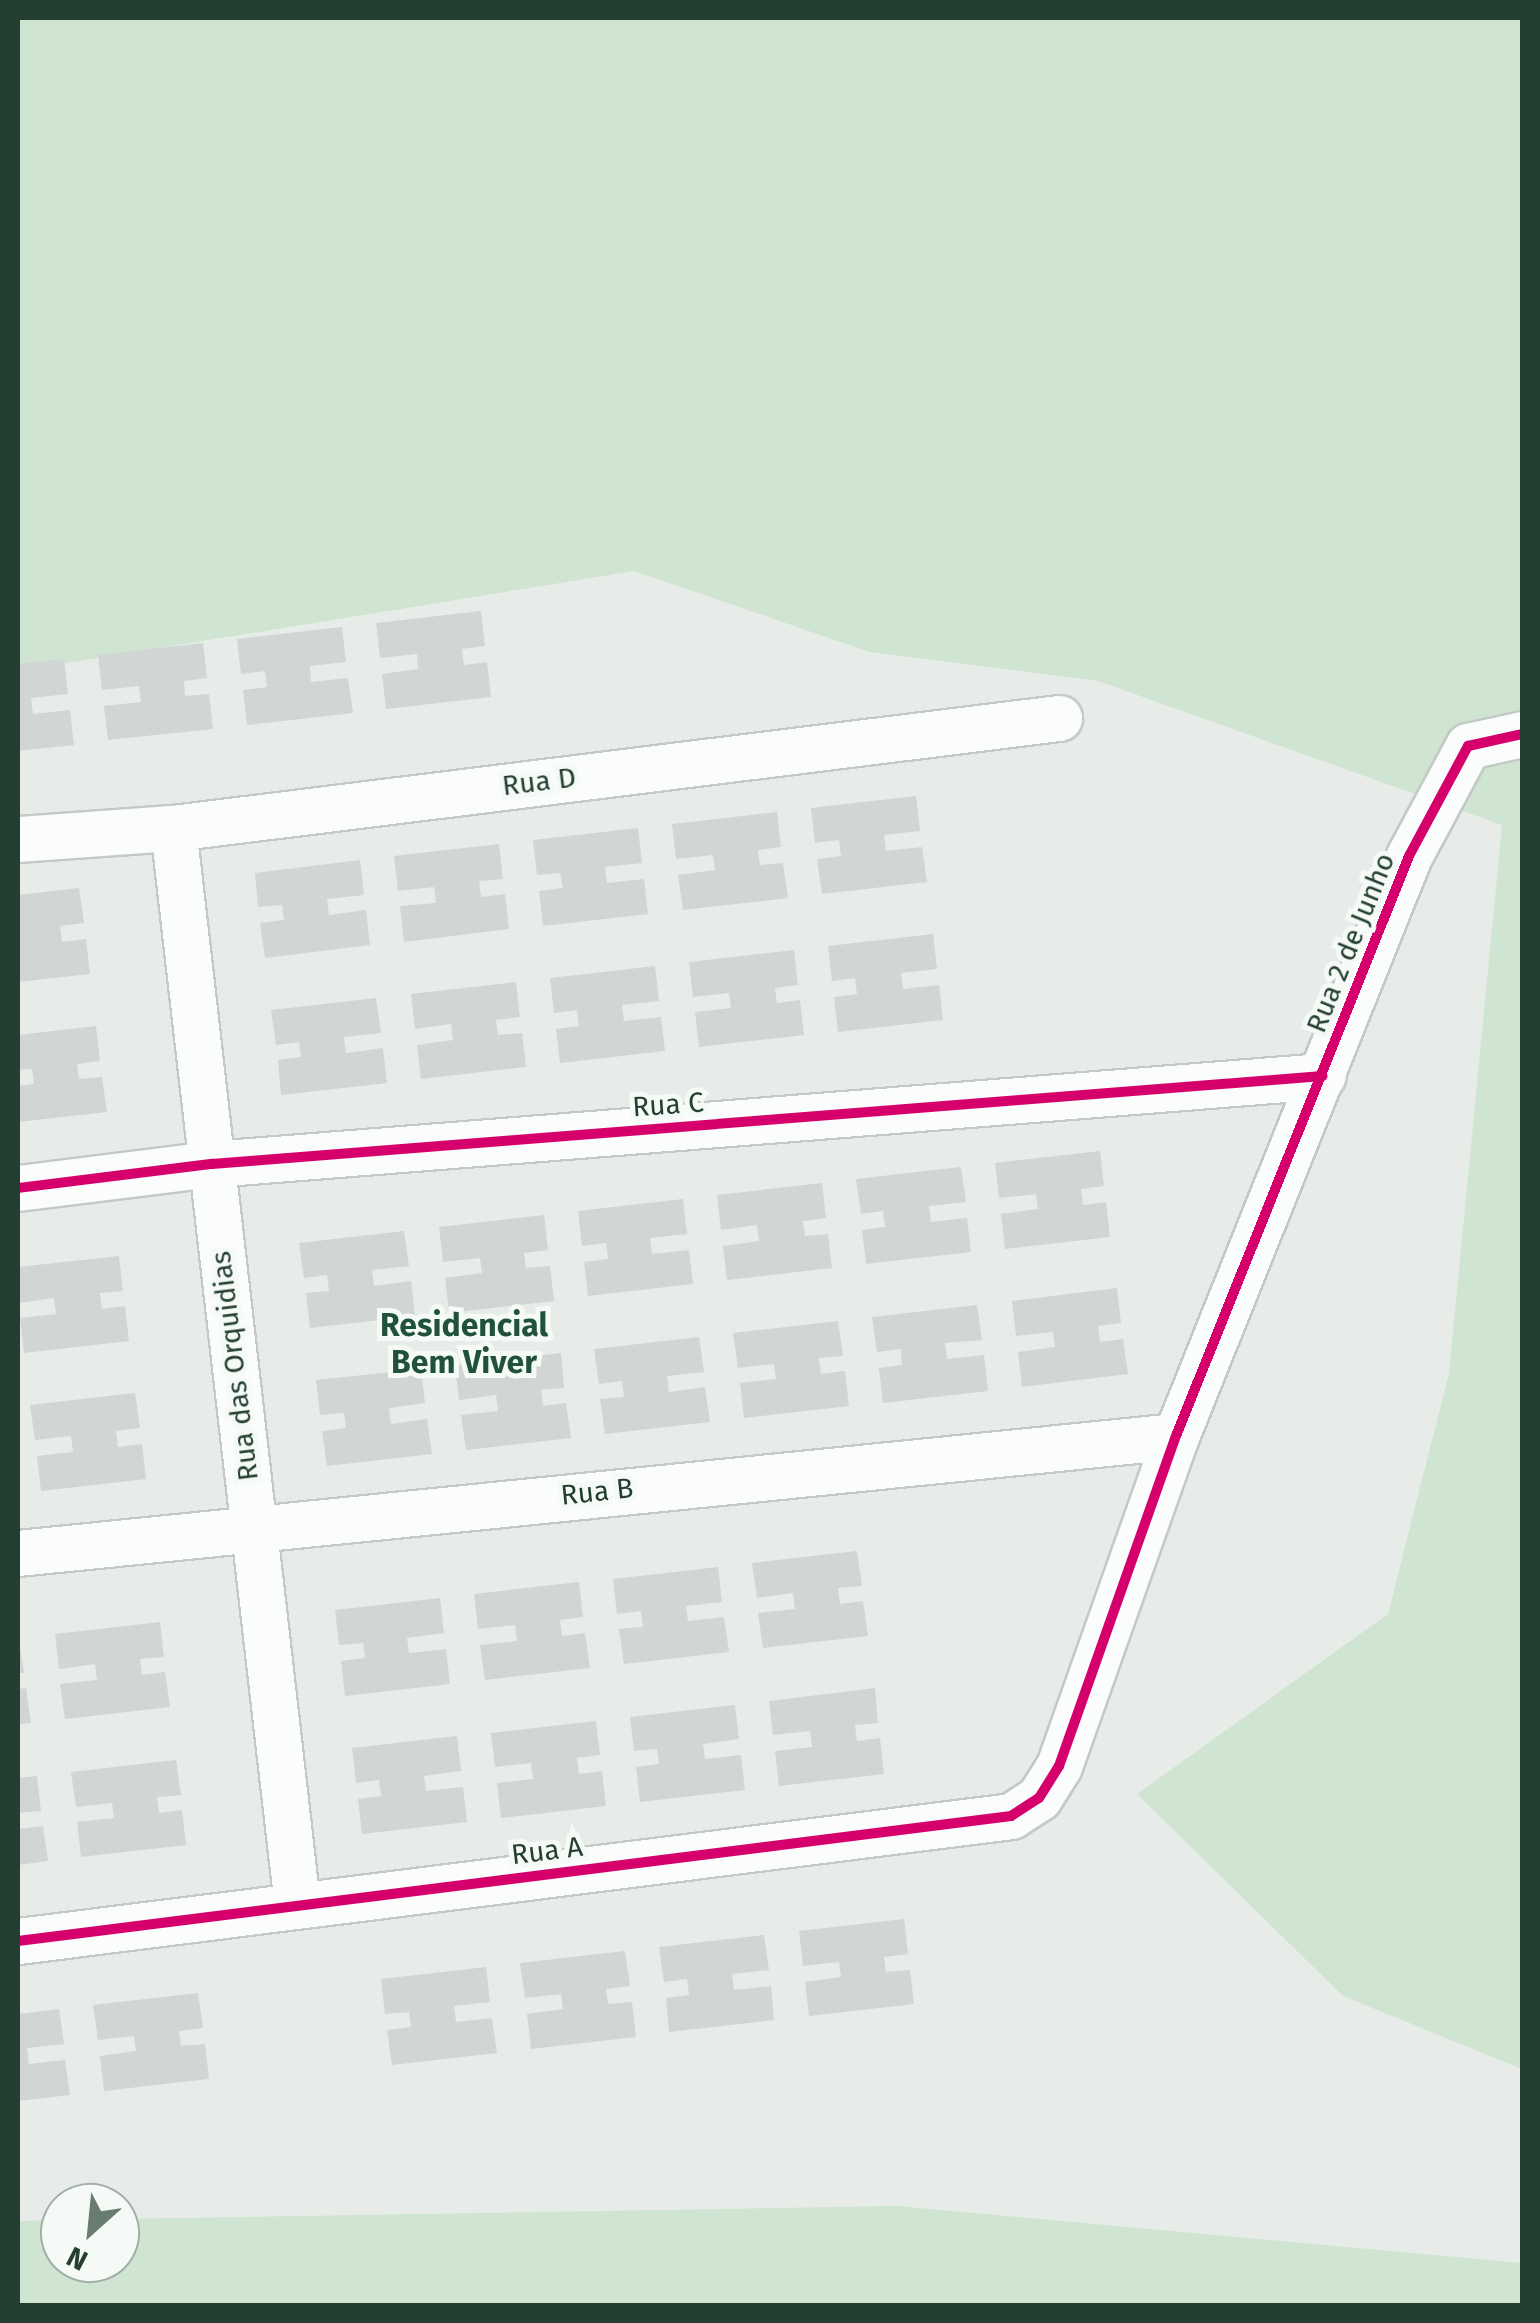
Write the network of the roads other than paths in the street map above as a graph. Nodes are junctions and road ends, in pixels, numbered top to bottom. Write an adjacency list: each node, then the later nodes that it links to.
1 (1059, 718): 3 (street, Rua D)
2 (1522, 734): 5 (street, Rua 2 de Junho)
3 (173, 828): 4 (street, Rua D); 6 (street, Rua das Orquidias)
4 (18, 839)
5 (1323, 1076): 6 (street, Rua C); 8 (street, Rua 2 de Junho)
6 (212, 1164): 7 (street, Rua C); 9 (street, Rua das Orquidias)
7 (18, 1188)
8 (1176, 1436): 9 (street, Rua B); 11 (street, Rua 2 de Junho)
9 (254, 1526): 10 (street, Rua B); 12 (street, Rua das Orquidias)
10 (18, 1553)
11 (1059, 1766): 12 (street, Rua A)
12 (297, 1905): 13 (street, Rua A)
13 (18, 1941)

